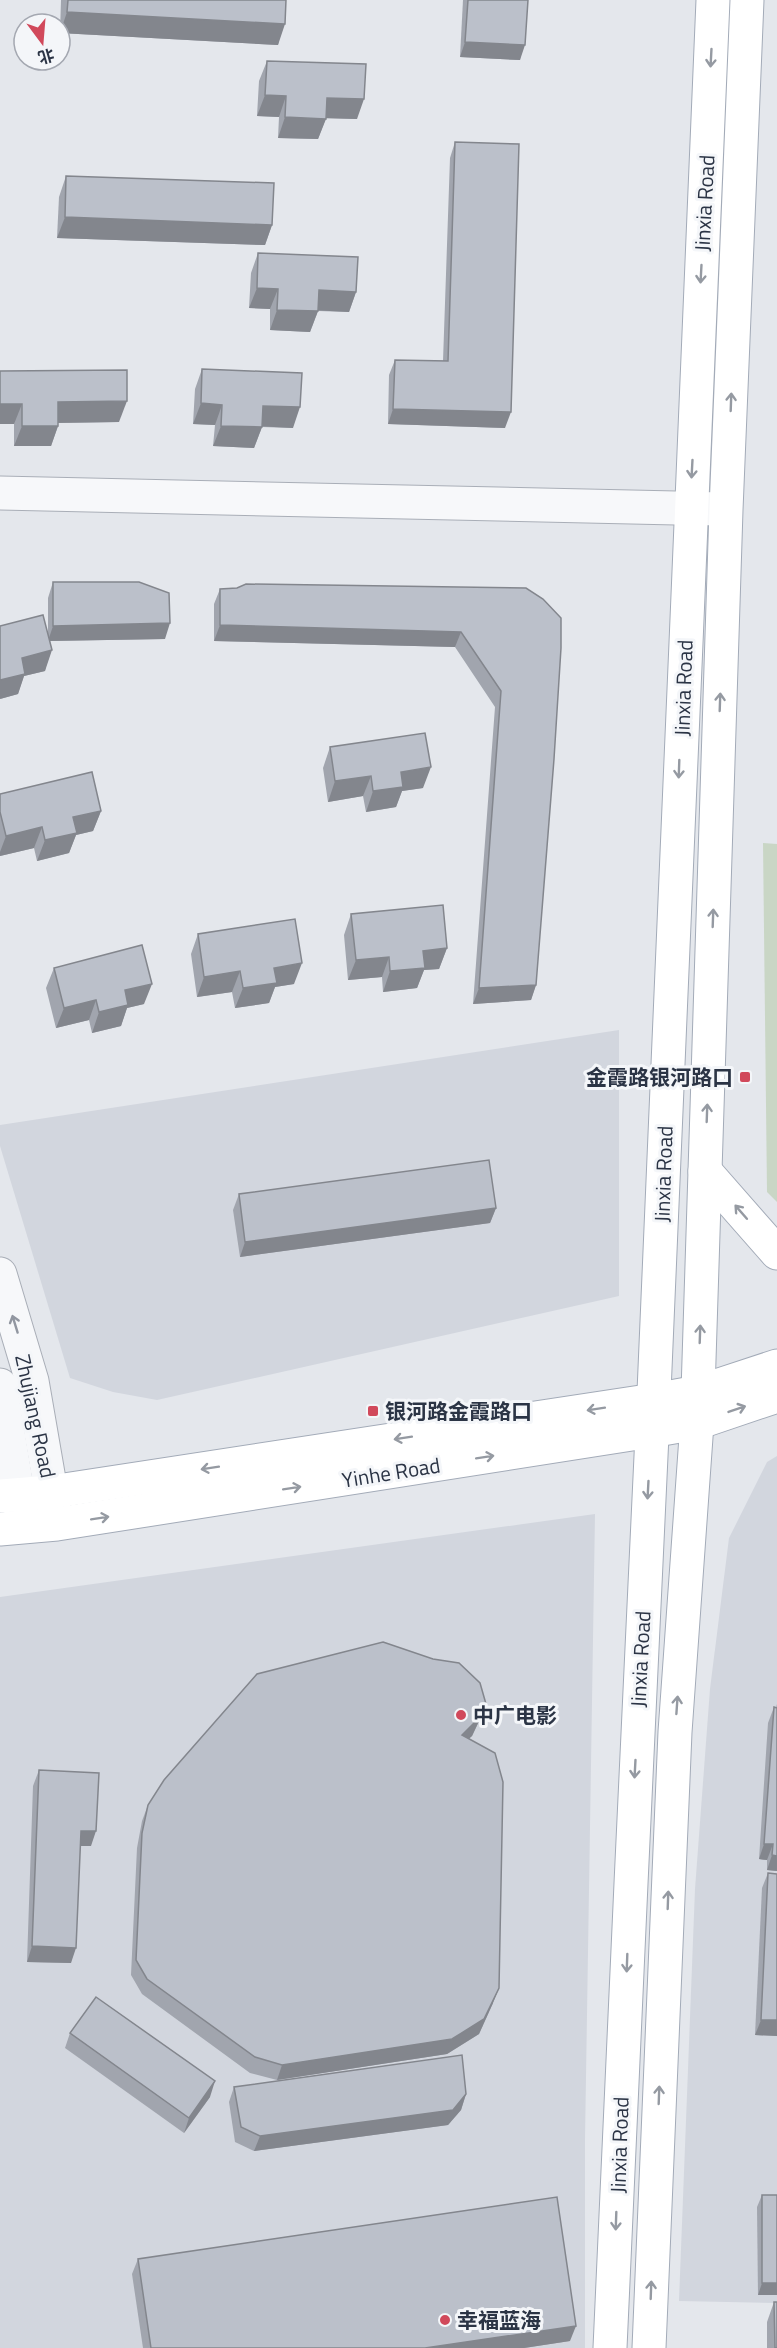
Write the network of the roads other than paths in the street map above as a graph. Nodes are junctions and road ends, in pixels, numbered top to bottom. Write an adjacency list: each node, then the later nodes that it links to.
1 (713, 0): 4 (main road, Jinxia Road, one-way to 4)
2 (747, 0): 5 (main road, Jinxia Road, one-way to 2)
3 (0, 494): 4 (street)
4 (690, 509): 5 (street); 13 (main road, Jinxia Road, one-way to 13)
5 (726, 510): 6 (main road, Jinxia Road, one-way to 5)
6 (705, 1171): 7 (main road, one-way to 6); 12 (main road, Jinxia Road, one-way to 6)
7 (777, 1253)
8 (0, 1274): 14 (street, Zhujiang Road, one-way to 8)
9 (777, 1366): 12 (main road, Yinhe Road)
10 (0, 1385): 15 (street, Zhujiang Road)
11 (777, 1396): 12 (main road, Yinhe Road, one-way to 11)
12 (698, 1408): 13 (main road, Yinhe Road); 19 (main road, Jinxia Road, one-way to 12)
13 (652, 1416): 14 (main road, Yinhe Road, one-way to 14); 16 (main road, Yinhe Road, one-way to 13); 18 (main road, Jinxia Road, one-way to 18)
14 (51, 1492): 15 (main road, Yinhe Road); 16 (street, Zhujiang Road)
15 (9, 1494): 17 (street, Zhujiang Road)
16 (57, 1524): 17 (main road, Yinhe Road)
17 (12, 1527)
18 (610, 2348)
19 (648, 2348)

